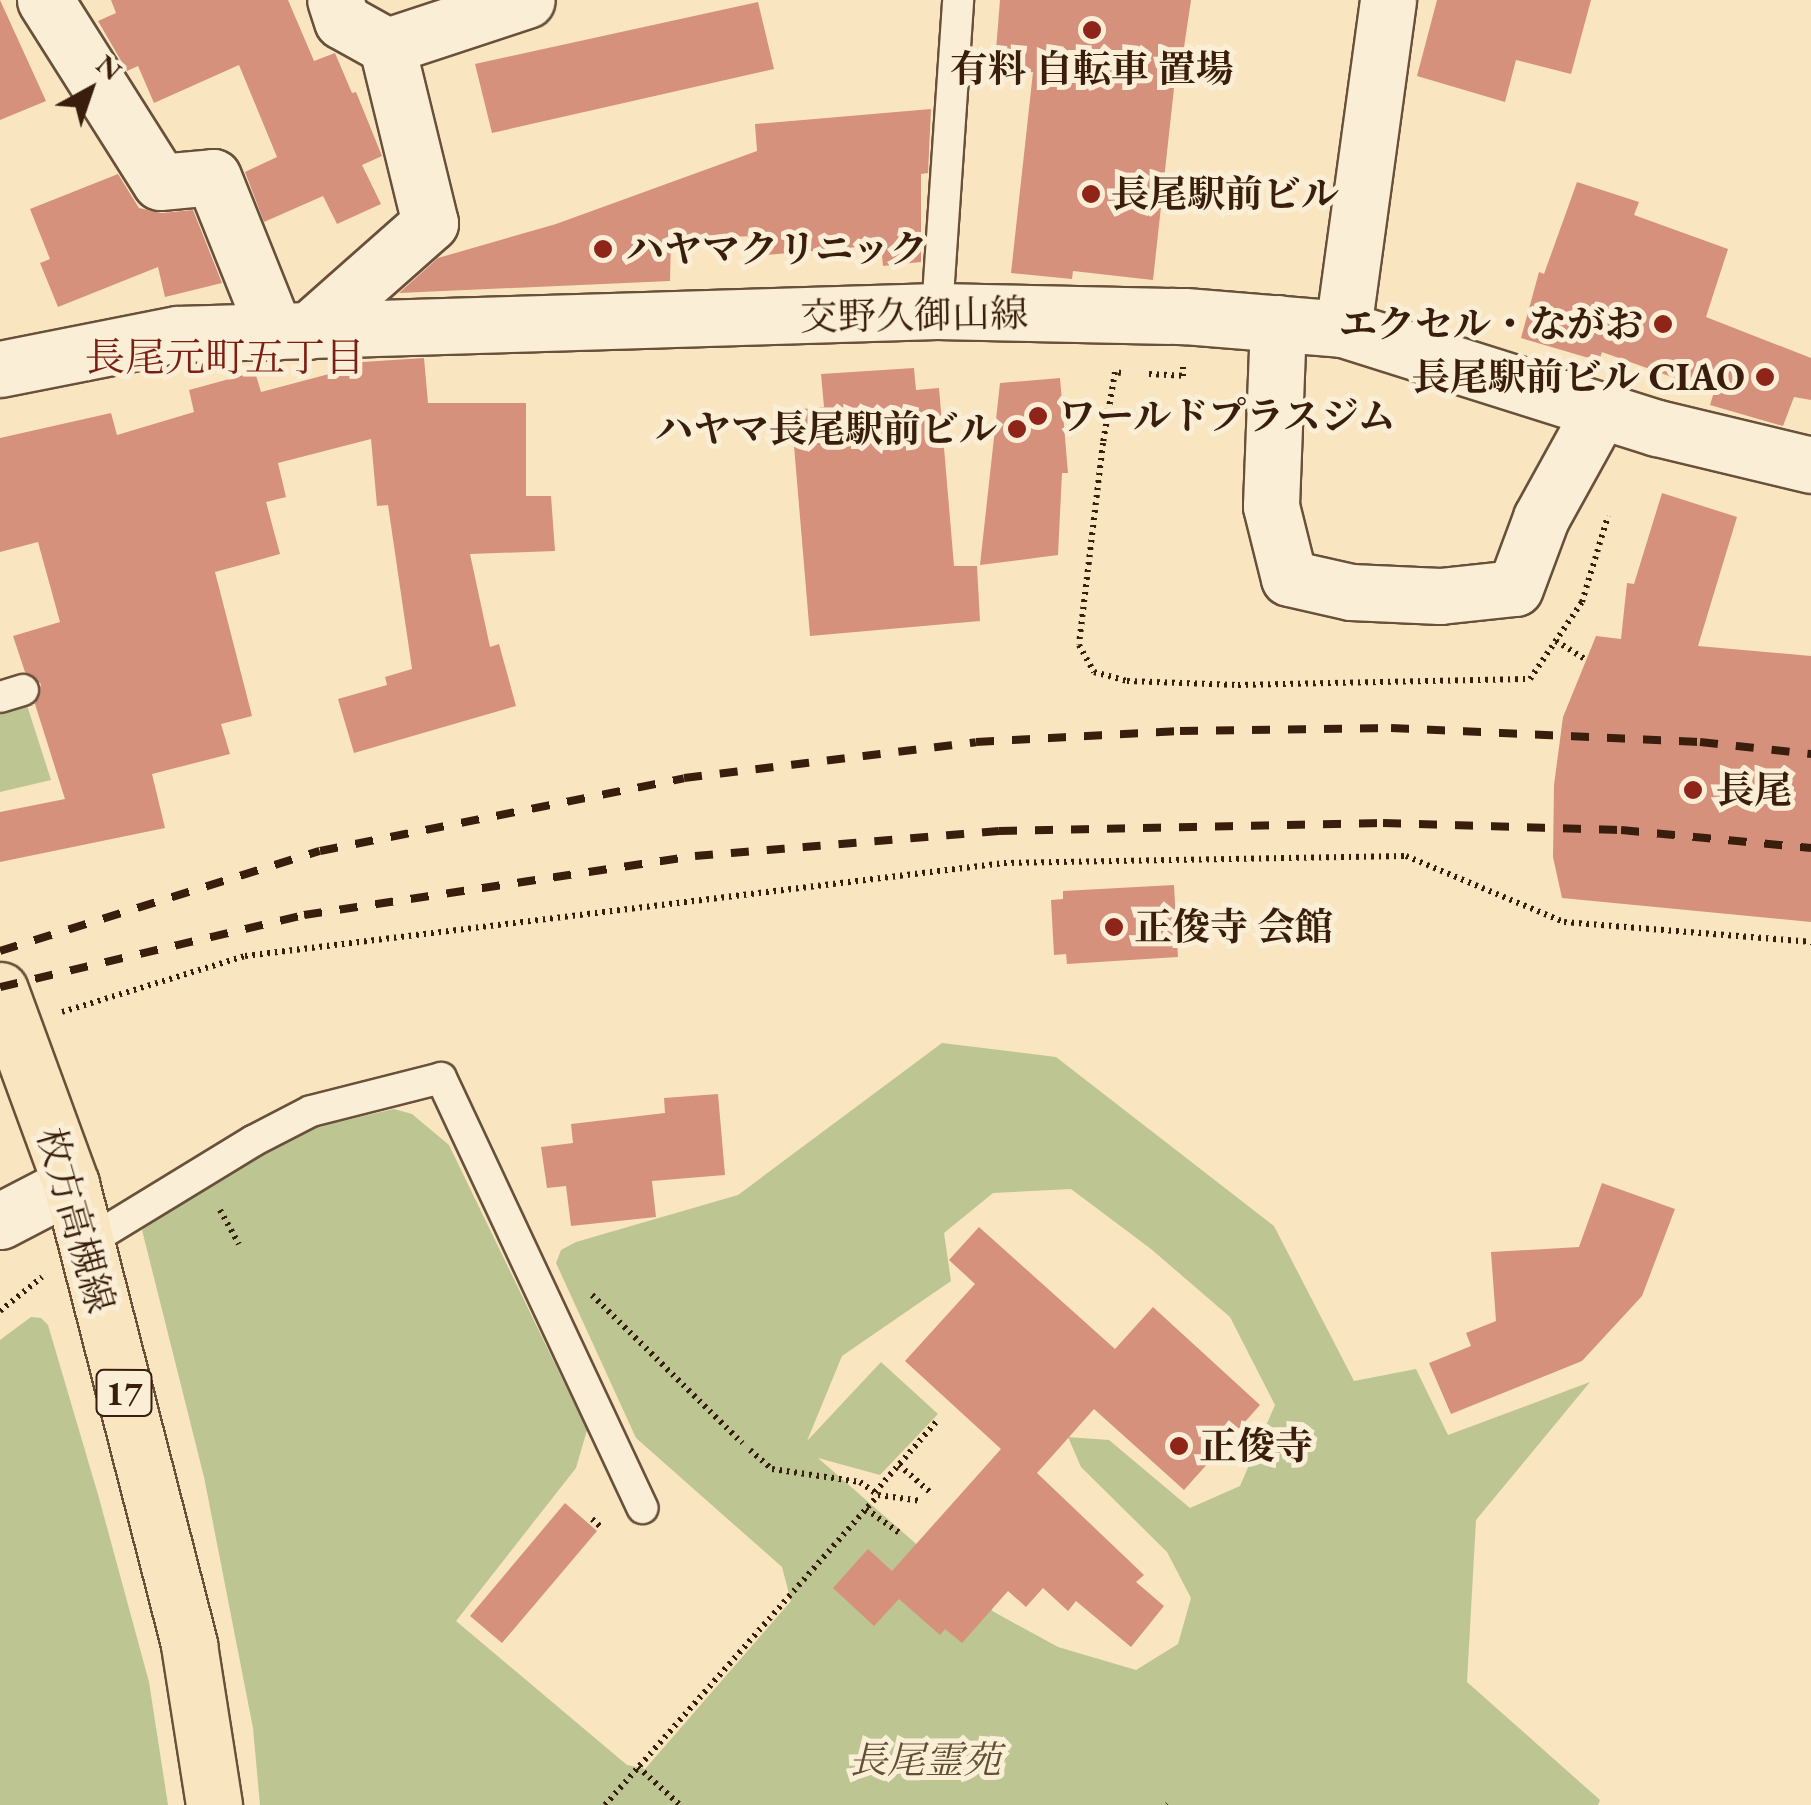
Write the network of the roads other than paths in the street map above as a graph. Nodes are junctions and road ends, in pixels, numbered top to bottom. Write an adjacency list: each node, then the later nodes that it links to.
1 (45, 0): 10 (street)
2 (335, 0): 6 (street)
3 (527, 0): 6 (street)
4 (958, 0): 7 (lane)
5 (1388, 0): 9 (street)
6 (386, 46): 10 (street)
7 (936, 311): 8 (street, 交野久御山線); 10 (street, 交野久御山線)
8 (1278, 323): 9 (street, 交野久御山線); 12 (street)
9 (1343, 329): 12 (street, 交野久御山線)
10 (292, 331): 11 (street, 交野久御山線)
11 (0, 370)
12 (1600, 411): 13 (street, 交野久御山線)
13 (1811, 465)
14 (7, 1008): 15 (main road, 枚方高槻線 / 17)
15 (71, 1184): 16 (street); 17 (main road, 枚方高槻線 / 17)
16 (0, 1221)
17 (86, 1243): 18 (lane); 19 (main road, 枚方高槻線 / 17)
18 (642, 1508)
19 (214, 1805)

